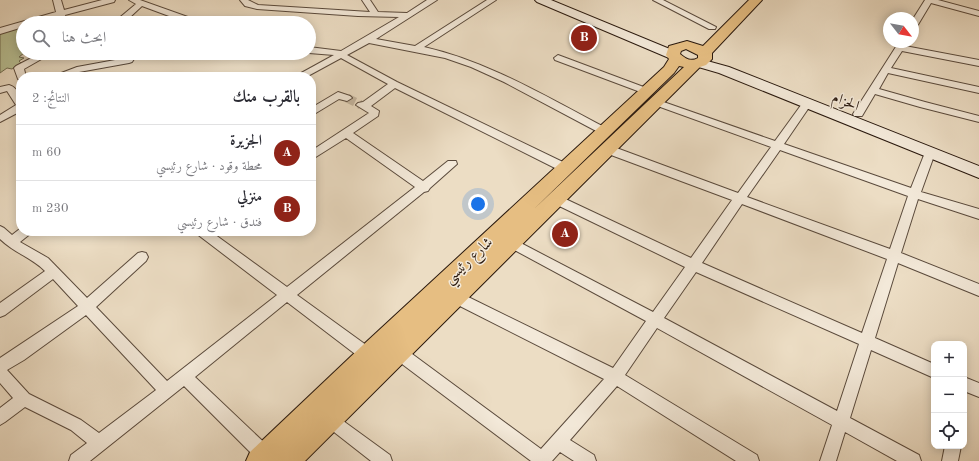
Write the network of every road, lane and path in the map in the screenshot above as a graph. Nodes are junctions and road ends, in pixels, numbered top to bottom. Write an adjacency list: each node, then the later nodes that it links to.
1 (57, 0): 17 (street)
2 (111, 0): 17 (street)
3 (244, 0): 14 (street)
4 (366, 0): 14 (street)
5 (433, 0): 16 (street)
6 (492, 0): 25 (street)
7 (541, 0): 30 (main road)
8 (566, 0): 30 (main road)
9 (657, 0): 22 (street)
10 (740, 0): 22 (highway, شارع رئيسي)
11 (756, 0): 30 (highway, شارع رئيسي)
12 (929, 0): 15 (street); 20 (street)
13 (137, 1): 18 (street); 19 (street)
14 (375, 14): 16 (street)
15 (979, 14)
16 (407, 15): 24 (street)
17 (61, 16)
18 (123, 16)
19 (177, 16)
20 (919, 16)
21 (16, 25): 23 (street)
22 (712, 27): 30 (highway, شارع رئيسي)
23 (0, 30)
24 (368, 40): 25 (street); 29 (street)
25 (417, 48): 53 (street)
26 (899, 48): 35 (street)
27 (915, 48): 34 (street)
28 (316, 50): 29 (street)
29 (340, 54): 38 (street); 39 (street)
30 (690, 55): 44 (highway, شارع رئيسي); 46 (main road, الحزام); 49 (main road)
31 (558, 58): 44 (street)
32 (34, 60): 36 (street)
33 (129, 60): 37 (street)
34 (979, 62)
35 (886, 70): 42 (street); 43 (street)
36 (20, 72)
37 (72, 72)
38 (308, 72)
39 (394, 84): 52 (street); 59 (street)
40 (16, 87): 41 (street)
41 (0, 90)
42 (873, 90): 49 (street); 51 (street)
43 (979, 90)
44 (650, 97): 53 (highway, شارع رئيسي); 54 (street)
45 (347, 98): 48 (street)
46 (807, 103): 54 (street); 56 (main road, الحزام)
47 (16, 109): 50 (street)
48 (316, 110)
49 (858, 114): 58 (main road)
50 (0, 119)
51 (979, 119)
52 (346, 133): 55 (street); 61 (street)
53 (606, 140): 59 (highway, شارع رئيسي); 63 (highway, شارع رئيسي); 64 (street)
54 (777, 146): 62 (street); 64 (street)
55 (316, 153)
56 (930, 153): 60 (main road, الحزام); 62 (street)
57 (452, 164): 61 (street)
58 (979, 164)
59 (565, 168): 81 (highway, شارع رئيسي)
60 (979, 172)
61 (424, 188): 75 (street)
62 (914, 194): 65 (street); 70 (street)
63 (555, 199): 69 (highway, شارع رئيسي); 72 (street)
64 (740, 199): 70 (street); 72 (street)
65 (979, 214)
66 (16, 234): 68 (street)
67 (208, 236): 75 (street)
68 (4, 238): 73 (street)
69 (511, 243): 76 (highway, شارع رئيسي); 79 (street)
70 (894, 256): 74 (street); 80 (street)
71 (142, 257): 77 (street)
72 (694, 265): 79 (street); 80 (street)
73 (53, 272): 77 (street); 78 (street)
74 (979, 290)
75 (287, 295): 81 (street); 85 (street)
76 (455, 297): 81 (highway, شارع رئيسي); 86 (street)
77 (87, 307): 82 (street); 89 (street)
78 (0, 311)
79 (656, 320): 86 (street); 93 (street)
80 (867, 341): 83 (street); 93 (street)
81 (381, 356): 92 (highway, شارع رئيسي); 97 (highway, شارع رئيسي); 98 (street)
82 (0, 366)
83 (931, 369)
84 (0, 372): 90 (street)
85 (184, 376): 89 (street); 97 (street)
86 (615, 376): 94 (street); 103 (street)
87 (967, 385): 88 (street)
88 (979, 390)
89 (167, 391): 95 (street)
90 (24, 399): 91 (street); 95 (street)
91 (0, 417)
92 (330, 420): 100 (highway, شارع رئيسي); 101 (street)
93 (841, 421): 104 (street); 105 (street)
94 (559, 442): 98 (street); 102 (street)
95 (100, 444): 99 (street)
96 (952, 449): 106 (street)
97 (262, 458)
98 (541, 460)
99 (78, 461)
100 (288, 461)
101 (384, 461)
102 (588, 461)
103 (751, 461)
104 (828, 461)
105 (913, 461)
106 (950, 461)

